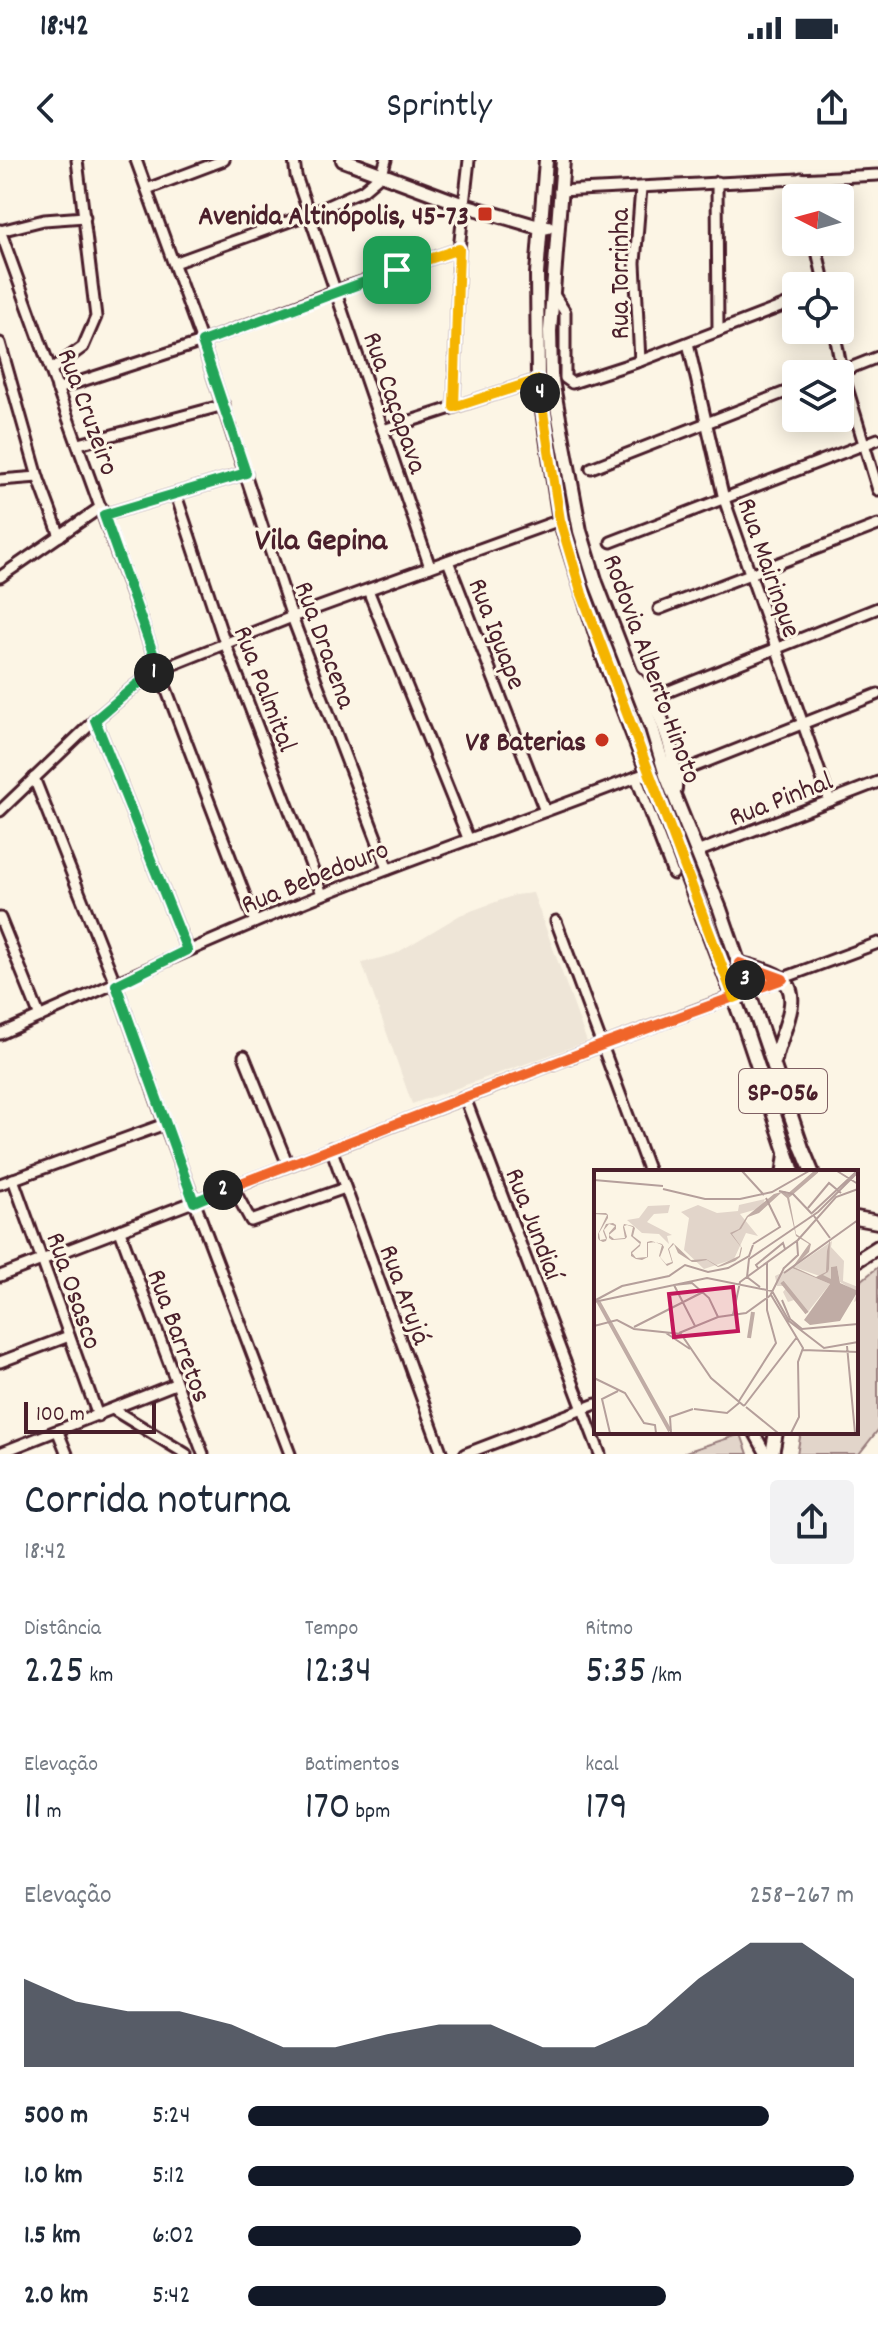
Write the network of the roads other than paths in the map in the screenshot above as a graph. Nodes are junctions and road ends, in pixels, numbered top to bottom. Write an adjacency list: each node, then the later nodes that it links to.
1 (77, 160): 20 (street)
2 (136, 160): 16 (street, Rua Dracena)
3 (224, 160): 16 (street)
4 (294, 160): 19 (street, Rua Caçapava)
5 (343, 160): 10 (main road)
6 (386, 160): 10 (street)
7 (469, 160): 18 (street)
8 (548, 160): 17 (main road); 22 (main road, Rodovia Alberto Hinoto / SP-056)
9 (563, 160): 17 (main road, Rodovia Alberto Hinoto / SP-056)
10 (382, 174): 18 (main road); 19 (street)
11 (878, 175): 12 (street)
12 (801, 178): 13 (street); 14 (street)
13 (717, 182): 15 (street); 29 (street)
14 (802, 184)
15 (641, 188): 17 (street); 34 (street, Rua Torrinha)
16 (147, 189): 25 (street, Rua Dracena)
17 (559, 191): 21 (main road, Rodovia Alberto Hinoto / SP-056)
18 (464, 205): 22 (main road); 24 (street)
19 (309, 214): 25 (street); 26 (street, Rua Caçapava)
20 (85, 217): 23 (street); 36 (street)
21 (559, 225): 22 (main road); 27 (main road, Rodovia Alberto Hinoto / SP-056)
22 (542, 228): 37 (main road, Rodovia Alberto Hinoto / SP-056)
23 (0, 231): 36 (street, Rua Cruzeiro)
24 (459, 249): 26 (street); 41 (street)
25 (174, 263): 30 (street, Rua Dracena)
26 (335, 291): 30 (street); 44 (street, Rua Caçapava)
27 (553, 293): 34 (street); 71 (main road, Rodovia Alberto Hinoto / SP-056)
28 (782, 306): 29 (street)
29 (718, 331): 32 (street)
30 (202, 342): 38 (street); 40 (street, Rua Dracena)
31 (0, 343): 50 (street)
32 (688, 343): 34 (street); 43 (street, Rua Mairinque)
33 (878, 357): 35 (street)
34 (640, 361)
35 (854, 367)
36 (51, 370): 38 (street, Rua Cruzeiro)
37 (538, 380): 41 (street); 56 (main road, Rodovia Alberto Hinoto / SP-056)
38 (57, 389): 46 (street, Rua Cruzeiro)
39 (782, 393): 43 (street)
40 (224, 405): 46 (street); 49 (street, Rua Dracena)
41 (454, 407): 44 (street)
42 (854, 416): 47 (street)
43 (704, 422): 48 (street); 54 (street, Rua Mairinque)
44 (383, 430): 61 (street, Rua Caçapava)
45 (878, 439): 47 (street)
46 (79, 444): 55 (street, Rua Cruzeiro)
47 (864, 444): 52 (street); 54 (street)
48 (591, 468)
49 (246, 473): 53 (street); 67 (street, Rua Dracena)
50 (38, 477): 51 (street); 58 (street)
51 (0, 480)
52 (878, 490)
53 (176, 495): 55 (street); 68 (street, Rua Palmital)
54 (724, 499): 59 (street); 62 (street, Rua Mairinque)
55 (102, 511): 58 (street); 70 (street, Rua Cruzeiro)
56 (560, 520): 60 (street); 76 (main road, Rodovia Alberto Hinoto / SP-056)
57 (878, 525): 62 (street)
58 (60, 536): 63 (street)
59 (611, 542)
60 (448, 561): 61 (street); 84 (street, Rua Iguape)
61 (430, 567): 64 (street)
62 (750, 575): 66 (street); 69 (street, Rua Mairinque)
63 (0, 577)
64 (368, 590): 67 (street); 85 (street)
65 (878, 608): 69 (street)
66 (659, 609)
67 (292, 617): 68 (street); 87 (street, Rua Dracena)
68 (225, 643): 70 (street); 89 (street, Rua Palmital)
69 (775, 649): 73 (street); 75 (street, Rua Mairinque)
70 (159, 670): 74 (street); 92 (street, Rua Cruzeiro)
71 (629, 672): 73 (main road); 81 (main road, Rodovia Alberto Hinoto / SP-056)
72 (878, 694): 75 (street)
73 (652, 698): 77 (main road)
74 (95, 720): 79 (street); 94 (street)
75 (802, 723): 77 (street); 82 (street, Rua Mairinque)
76 (649, 772): 78 (street, Rua Bebedouro); 99 (main road, Rodovia Alberto Hinoto / SP-056)
77 (675, 774): 81 (main road)
78 (636, 777): 84 (street, Rua Bebedouro); 88 (street)
79 (34, 778): 83 (street); 97 (street)
80 (878, 782): 82 (street, Rua Pinhal)
81 (675, 796): 86 (main road, Rodovia Alberto Hinoto / SP-056)
82 (830, 801): 86 (street, Rua Pinhal)
83 (0, 811)
84 (545, 811): 85 (street, Rua Bebedouro)
85 (468, 838): 87 (street, Rua Bebedouro)
86 (697, 852): 95 (main road, Rodovia Alberto Hinoto / SP-056)
87 (388, 869): 89 (street, Rua Bebedouro)
88 (673, 874)
89 (322, 894): 92 (street, Rua Bebedouro)
90 (0, 918): 100 (street)
91 (556, 921): 102 (street)
92 (255, 922): 94 (street, Rua Bebedouro)
93 (878, 943): 96 (street)
94 (187, 950): 97 (street, Rua Bebedouro)
95 (739, 963): 96 (main road); 98 (main road, Rodovia Alberto Hinoto / SP-056)
96 (783, 979): 98 (street); 104 (main road)
97 (116, 985): 100 (street, Rua Bebedouro); 106 (street)
98 (749, 992): 99 (street); 104 (main road, Rodovia Alberto Hinoto / SP-056)
99 (734, 998): 102 (street); 107 (main road, Rodovia Alberto Hinoto / SP-056)
100 (40, 1017): 101 (street, Rua Bebedouro)
101 (0, 1034)
102 (602, 1045): 105 (street); 110 (street)
103 (244, 1056): 109 (street)
104 (774, 1063): 113 (main road, Rodovia Alberto Hinoto / SP-056)
105 (465, 1098): 108 (street); 130 (street, Rua Jundiaí)
106 (165, 1124): 114 (street); 118 (street)
107 (786, 1147): 111 (street, Rodovia Alberto Hinoto); 112 (main road, Rodovia Alberto Hinoto / SP-056)
108 (331, 1148): 109 (street); 117 (street, Rua Arujá)
109 (288, 1165): 116 (street)
110 (648, 1170)
111 (782, 1170)
112 (792, 1170)
113 (811, 1170)
114 (13, 1179): 115 (street); 123 (street, Rua Osasco)
115 (0, 1184)
116 (232, 1186): 117 (street); 118 (street)
117 (345, 1188): 141 (street, Rua Arujá)
118 (194, 1202): 121 (street); 140 (street)
119 (858, 1218): 120 (main road)
120 (878, 1222)
121 (120, 1231): 123 (street); 128 (street, Rua Barretos)
122 (878, 1247): 124 (main road)
123 (42, 1260): 125 (street); 126 (street, Rua Osasco)
124 (858, 1260)
125 (1, 1273)
126 (69, 1336): 127 (street); 132 (street, Rua Osasco)
127 (0, 1362)
128 (175, 1384): 131 (street); 139 (street, Rua Barretos)
129 (594, 1405): 130 (street)
130 (583, 1409): 142 (street); 143 (street, Rua Jundiaí)
131 (114, 1410): 132 (street); 138 (street)
132 (98, 1416): 133 (street)
133 (58, 1432): 136 (street); 137 (street)
134 (756, 1434): 144 (street)
135 (776, 1434): 145 (main road)
136 (0, 1453)
137 (67, 1454)
138 (186, 1454)
139 (203, 1454)
140 (290, 1454)
141 (442, 1454)
142 (465, 1454)
143 (600, 1454)
144 (766, 1454)
145 (772, 1454)

